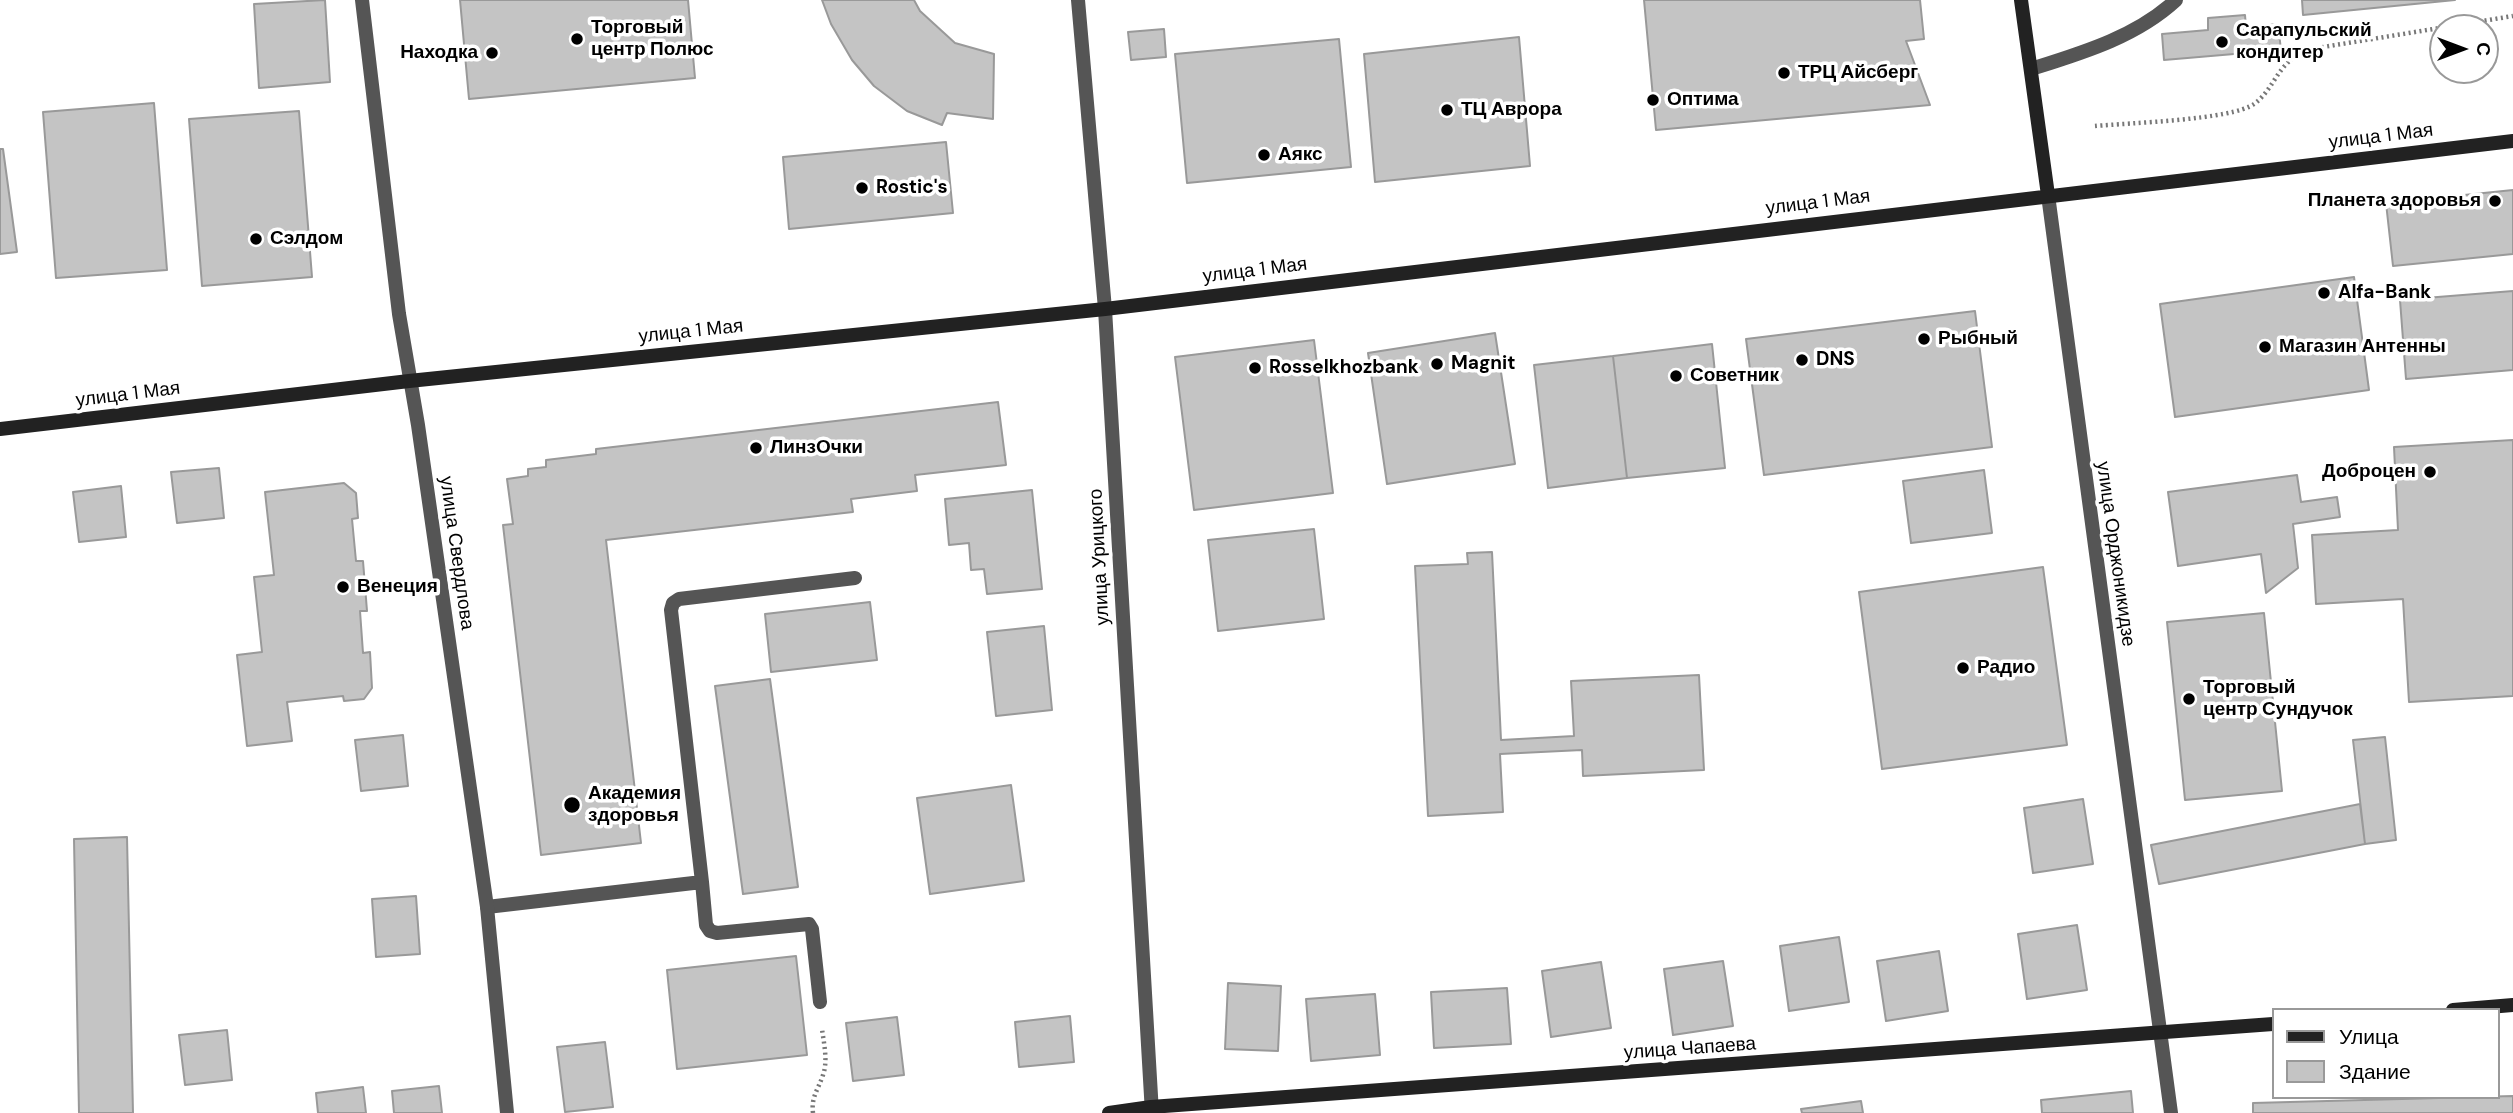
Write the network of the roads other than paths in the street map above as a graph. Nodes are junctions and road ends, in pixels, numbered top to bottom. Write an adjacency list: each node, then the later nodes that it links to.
1 (362, 0): 9 (street, улица Свердлова)
2 (1078, 0): 8 (street, улица Урицкого)
3 (2021, 0): 5 (main road, улица Орджоникидзе)
4 (2176, 0): 5 (street)
5 (2031, 69): 7 (main road, улица Орджоникидзе)
6 (2513, 141): 7 (main road, улица 1 Мая)
7 (2048, 195): 8 (main road, улица 1 Мая); 18 (street, улица Орджоникидзе)
8 (1105, 309): 9 (main road, улица 1 Мая); 19 (street, улица Урицкого)
9 (410, 381): 10 (main road, улица 1 Мая); 13 (street, улица Свердлова)
10 (0, 429)
11 (855, 578): 12 (street)
12 (702, 882): 13 (street); 14 (street)
13 (487, 907): 20 (street, улица Свердлова)
14 (820, 1002)
15 (2513, 1005): 16 (main road)
16 (2477, 1008)
17 (2272, 1024): 18 (main road, улица Чапаева)
18 (2159, 1034): 19 (main road, улица Чапаева); 22 (street, улица Орджоникидзе)
19 (1151, 1110): 21 (main road, улица Чапаева)
20 (508, 1113)
21 (1109, 1113)
22 (2171, 1113)

